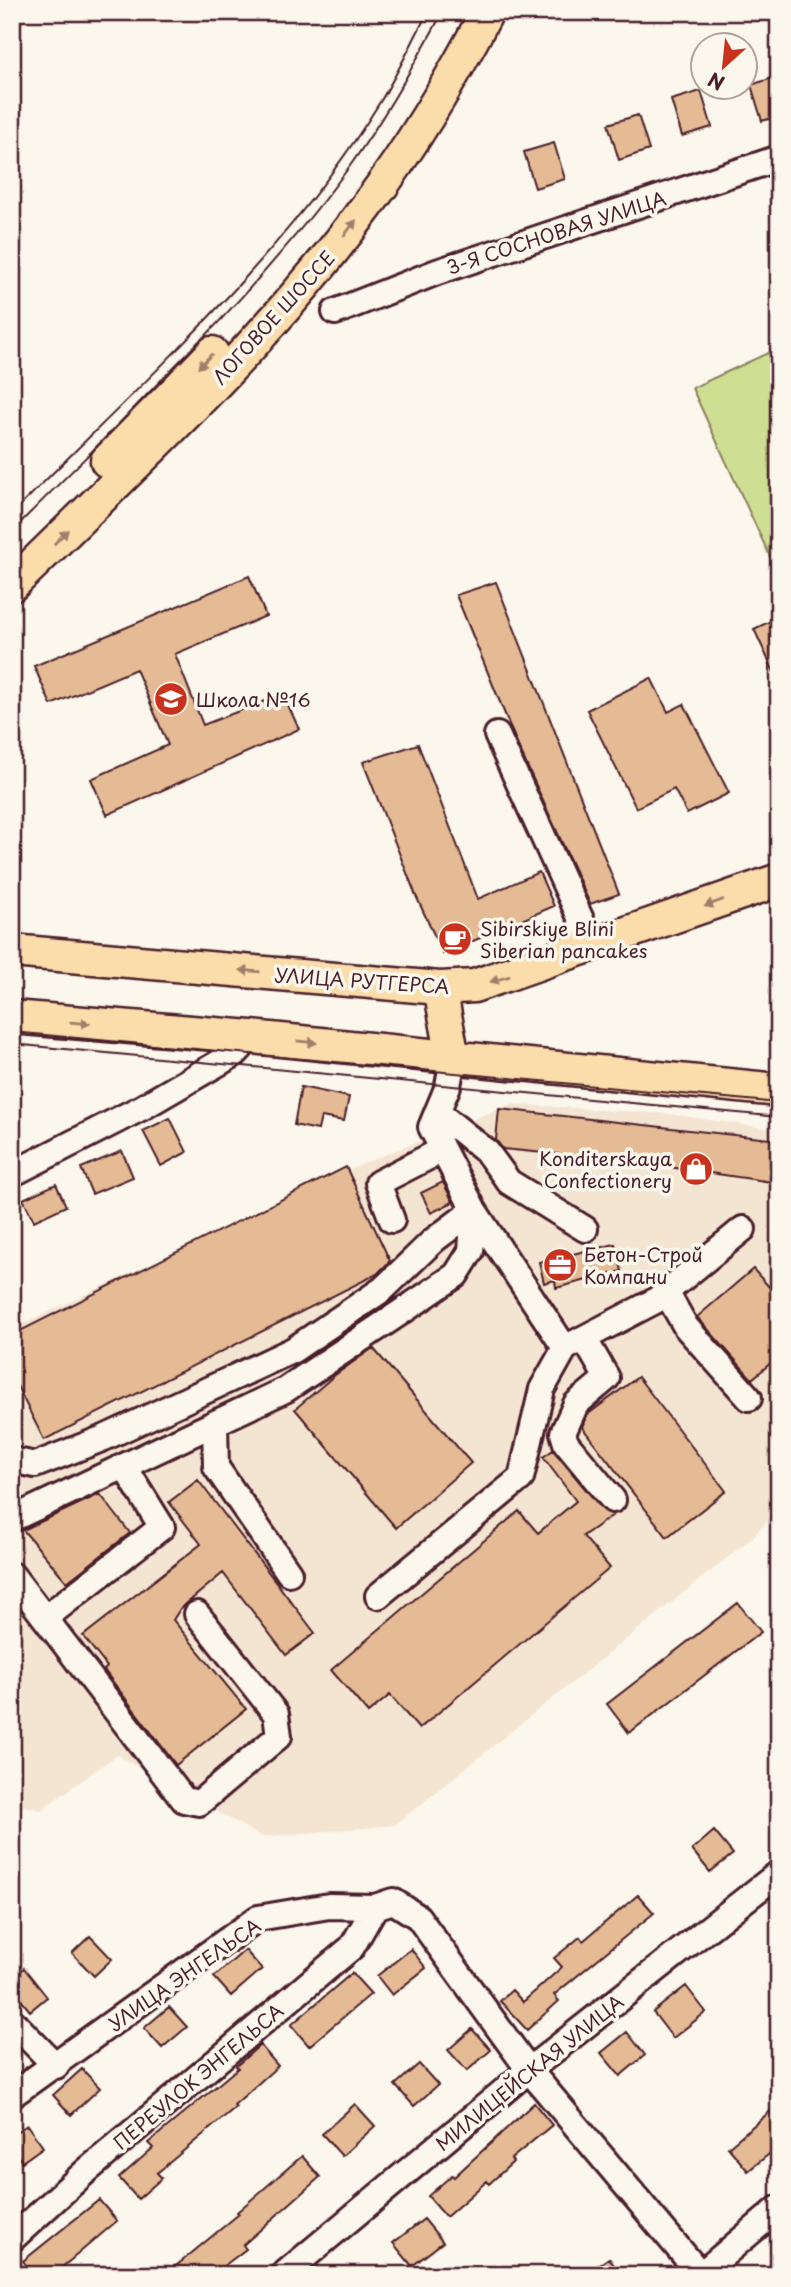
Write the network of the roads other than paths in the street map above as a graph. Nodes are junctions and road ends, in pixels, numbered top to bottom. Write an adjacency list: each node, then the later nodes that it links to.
1 (464, 12): 5 (main road, ЛОГОВОЕ ШОССЕ, one-way to 5)
2 (487, 12): 6 (main road, ЛОГОВОЕ ШОССЕ, one-way to 2)
3 (779, 158): 4 (street, 3-Я СОСНОВАЯ УЛИЦА)
4 (335, 312)
5 (12, 555)
6 (12, 585)
7 (497, 735): 9 (street)
8 (779, 880): 9 (main road, УЛИЦА РУТГЕРСА, one-way to 9)
9 (593, 946): 11 (main road, УЛИЦА РУТГЕРСА, one-way to 11)
10 (12, 951): 11 (main road, УЛИЦА РУТГЕРСА, one-way to 10)
11 (440, 988): 14 (main road)
12 (12, 1017): 13 (main road, one-way to 13)
13 (251, 1037): 14 (main road, one-way to 14); 18 (street)
14 (453, 1058): 15 (main road); 16 (street)
15 (779, 1090)
16 (437, 1112): 17 (street); 21 (street)
17 (442, 1150): 19 (street); 20 (street)
18 (12, 1174)
19 (474, 1210): 24 (street); 26 (street); 27 (street)
20 (392, 1220)
21 (585, 1229)
22 (743, 1229): 23 (street)
23 (666, 1292): 24 (street); 25 (street)
24 (574, 1343): 29 (street); 33 (street)
25 (749, 1398)
26 (215, 1423): 28 (street); 31 (street)
27 (12, 1460)
28 (124, 1466): 30 (street); 35 (street)
29 (613, 1500)
30 (12, 1519)
31 (289, 1573)
32 (12, 1575): 35 (street)
33 (378, 1596)
34 (197, 1615): 35 (street)
35 (45, 1618)
36 (779, 1873): 40 (street, МИЛИЦЕЙСКАЯ УЛИЦА)
37 (375, 1907): 39 (street, УЛИЦА ЭНГЕЛЬСА); 40 (street, УЛИЦА ЭНГЕЛЬСА); 43 (street, ПЕРЕУЛОК ЭНГЕЛЬСА)
38 (12, 2021): 39 (street)
39 (56, 2066): 41 (street, УЛИЦА ЭНГЕЛЬСА)
40 (529, 2070): 44 (street, МИЛИЦЕЙСКАЯ УЛИЦА); 45 (street)
41 (12, 2095)
42 (779, 2208): 45 (street)
43 (12, 2239)
44 (283, 2275)
45 (701, 2275)

